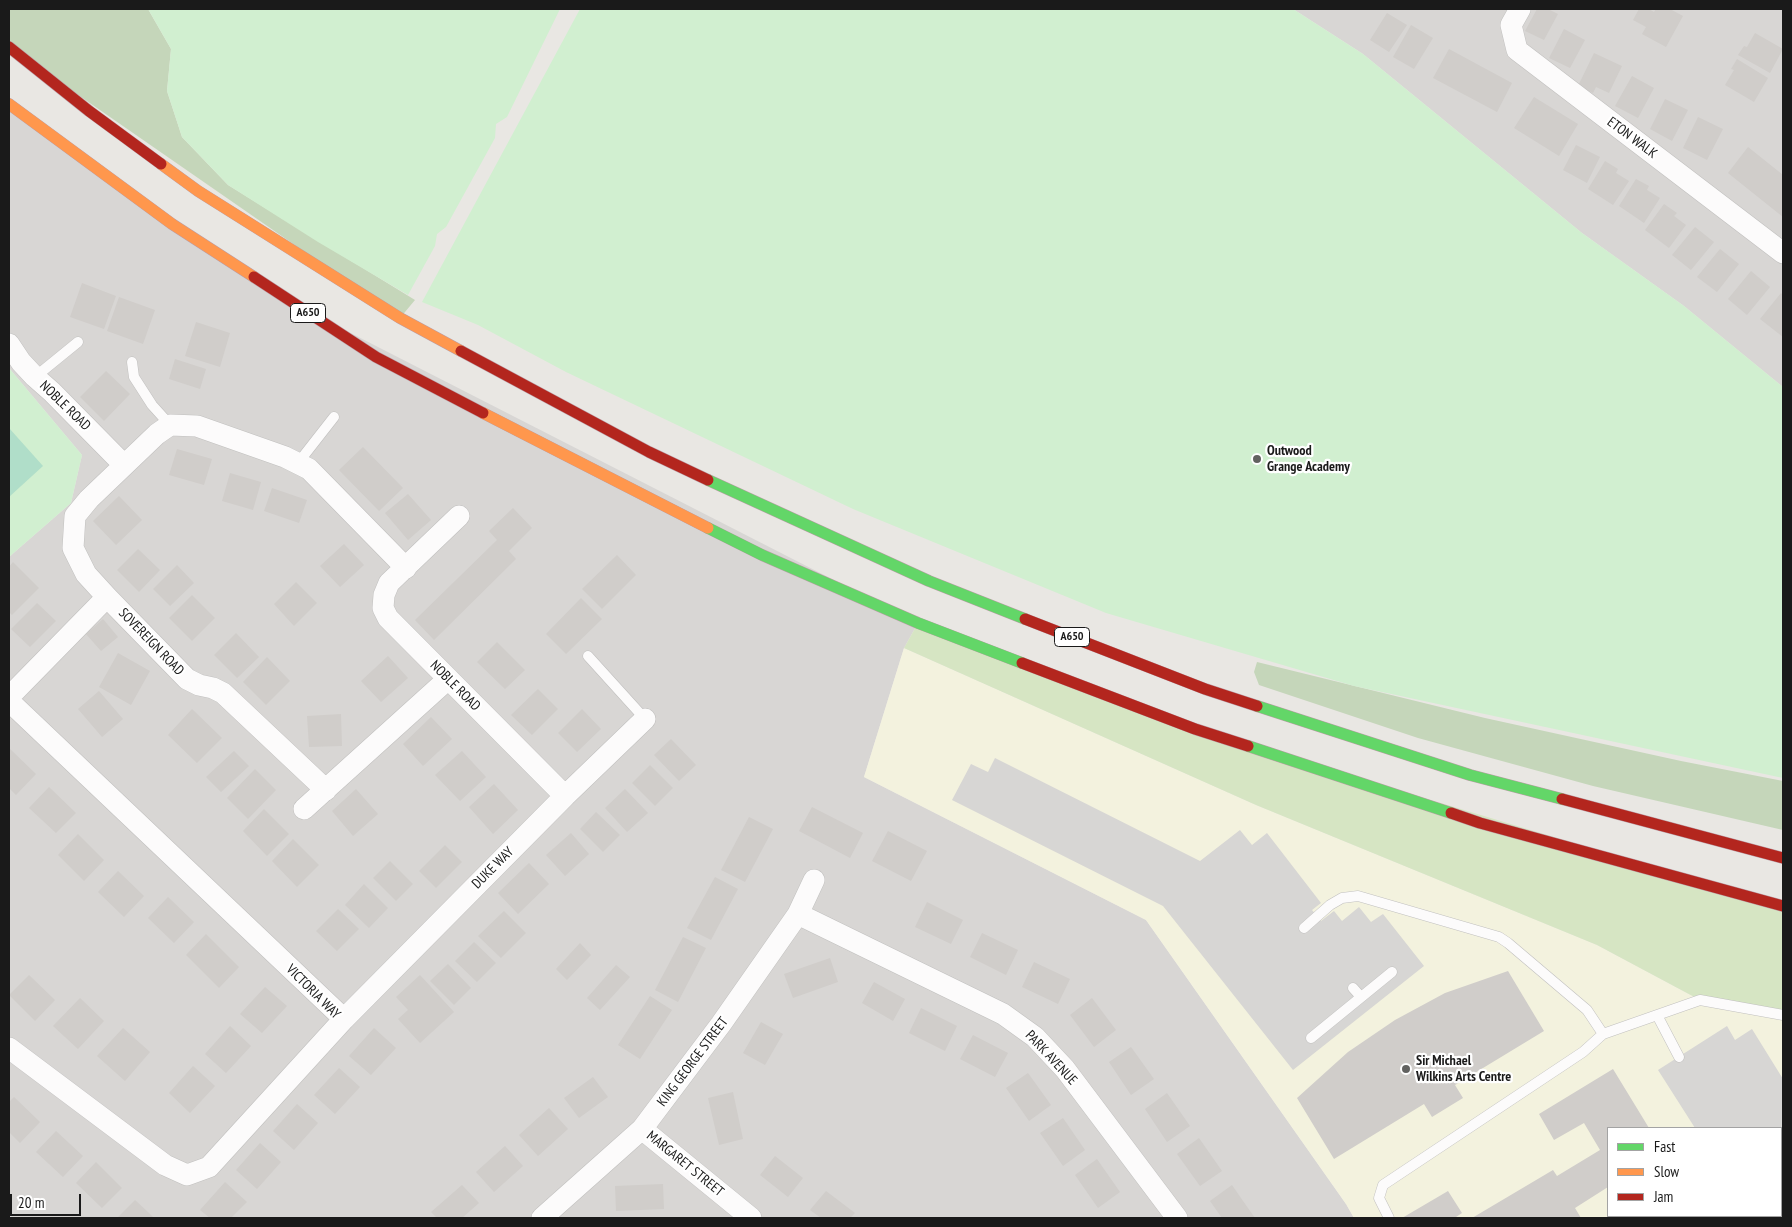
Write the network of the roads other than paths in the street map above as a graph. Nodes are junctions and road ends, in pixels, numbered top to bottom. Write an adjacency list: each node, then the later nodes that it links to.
1 (1520, 9): 4 (street, ETON WALK)
2 (9, 47): 23 (highway, A650)
3 (9, 104): 25 (highway, A650)
4 (1783, 253)
5 (78, 342): 8 (lane)
6 (9, 344): 8 (street, NOBLE ROAD)
7 (132, 362): 10 (lane)
8 (35, 377): 12 (street, NOBLE ROAD)
9 (334, 417): 11 (lane)
10 (170, 425): 11 (street); 12 (street)
11 (298, 463): 14 (street)
12 (124, 466): 15 (street)
13 (459, 516): 14 (street, NOBLE ROAD)
14 (406, 568): 17 (street, NOBLE ROAD)
15 (107, 597): 18 (street, SOVEREIGN ROAD); 20 (street, SOVEREIGN ROAD)
16 (588, 656): 19 (lane)
17 (448, 679): 20 (street); 21 (street, NOBLE ROAD)
18 (9, 699): 33 (street, VICTORIA WAY)
19 (644, 719): 21 (street, DUKE WAY)
20 (326, 790): 22 (street)
21 (565, 796): 33 (street, DUKE WAY)
22 (304, 809)
23 (1783, 858)
24 (814, 880): 26 (street, KING GEORGE STREET)
25 (1783, 906)
26 (798, 914): 38 (street, KING GEORGE STREET); 41 (street, PARK AVENUE)
27 (1304, 928): 34 (lane)
28 (1392, 972): 30 (lane)
29 (1353, 988): 30 (lane)
30 (1361, 997): 35 (lane)
31 (1657, 1015): 32 (lane); 34 (lane); 37 (lane)
32 (1783, 1015)
33 (344, 1019): 36 (street, VICTORIA WAY)
34 (1603, 1034): 42 (lane)
35 (1311, 1038)
36 (9, 1048)
37 (1678, 1057)
38 (642, 1129): 39 (street, KING GEORGE STREET); 40 (street, MARGARET STREET)
39 (542, 1218)
40 (751, 1218)
41 (1177, 1218)
42 (1389, 1218)

